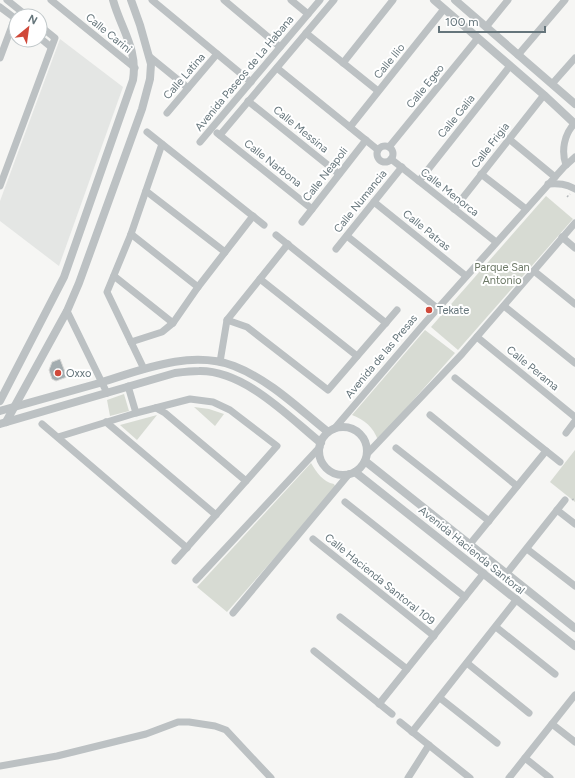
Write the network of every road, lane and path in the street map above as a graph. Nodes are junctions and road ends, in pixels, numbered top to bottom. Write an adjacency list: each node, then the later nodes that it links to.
1 (7, 0): 16 (street)
2 (51, 0): 35 (street, Calle Carini)
3 (113, 0): 35 (street)
4 (131, 0): 30 (street)
5 (152, 0): 28 (street)
6 (224, 0): 27 (street)
7 (292, 0): 19 (street)
8 (320, 0): 19 (street, Avenida Paseos de La Habana)
9 (334, 0): 22 (street, Avenida Paseos de La Habana)
10 (393, 0): 33 (street)
11 (434, 0): 17 (street)
12 (455, 0): 20 (street)
13 (508, 0): 20 (street)
14 (565, 0): 29 (street)
15 (0, 7): 18 (street)
16 (17, 8)
17 (444, 9): 24 (street); 40 (street, Calle Ilio)
18 (8, 13)
19 (308, 14): 27 (street, Avenida Paseos de La Habana)
20 (486, 27): 29 (street)
21 (48, 32): 26 (street)
22 (306, 33): 33 (street); 36 (street, Avenida Paseos de La Habana)
23 (8, 37): 31 (street)
24 (478, 38): 34 (street); 54 (street, Calle Egeo)
25 (48, 45): 26 (street)
26 (51, 47): 65 (street)
27 (280, 47): 37 (street, Avenida Paseos de La Habana)
28 (217, 54): 37 (street); 39 (street, Calle Latina)
29 (518, 55): 38 (street)
30 (150, 57): 39 (street); 94 (street)
31 (0, 58)
32 (575, 58): 38 (street)
33 (343, 63): 40 (street)
34 (510, 66): 41 (street); 63 (street, Calle Galia)
35 (135, 68): 108 (street)
36 (277, 68): 42 (street, Avenida Paseos de La Habana); 46 (street)
37 (251, 82): 47 (street, Avenida Paseos de La Habana)
38 (552, 84): 43 (street)
39 (188, 88): 44 (street, Calle Latina)
40 (378, 92): 46 (street, Calle Ilio)
41 (544, 95): 45 (street); 50 (street, Calle Frigia)
42 (248, 102): 49 (street, Avenida Paseos de La Habana); 60 (street, Calle Messina)
43 (575, 104)
44 (166, 113)
45 (575, 124): 58 (street)
46 (350, 127): 51 (street)
47 (211, 129): 49 (street, Calle Narbona); 52 (street, Avenida Paseos de La Habana)
48 (147, 132): 53 (street)
49 (220, 135): 69 (street, Calle Narbona)
50 (509, 139): 61 (street, Calle Frigia); 62 (street)
51 (366, 140): 55 (street); 60 (street, Calle Neapoli)
52 (200, 142)
53 (162, 144): 67 (street); 72 (street)
54 (389, 147): 55 (street); 57 (street)
55 (378, 150): 57 (street)
56 (575, 157): 58 (street, Avenida de las Presas)
57 (391, 159): 59 (street, Calle Menorca)
58 (566, 165): 62 (street, Avenida de las Presas)
59 (402, 167): 63 (street, Calle Menorca); 68 (street, Calle Numancia)
60 (339, 174): 69 (street, Calle Neapoli)
61 (481, 174): 70 (street, Calle Frigia); 71 (street)
62 (555, 177): 64 (street, Avenida de las Presas)
63 (419, 181): 70 (street, Calle Menorca)
64 (548, 184): 66 (street); 71 (street, Avenida de las Presas)
65 (0, 186)
66 (575, 189)
67 (146, 191): 76 (street); 84 (street)
68 (374, 202): 78 (street, Calle Numancia); 87 (street, Calle Patras)
69 (312, 209): 73 (street, Calle Neapoli)
70 (454, 209): 80 (street, Calle Menorca)
71 (526, 209): 80 (street, Avenida de las Presas)
72 (253, 216): 75 (street); 84 (street)
73 (302, 222)
74 (575, 223): 79 (street)
75 (264, 225)
76 (131, 234): 86 (street); 89 (street)
77 (276, 235): 81 (street)
78 (347, 236): 83 (street, Calle Numancia); 92 (street)
79 (562, 238): 82 (street); 85 (street)
80 (496, 242): 87 (street, Avenida de las Presas)
81 (288, 244): 88 (street); 97 (street)
82 (575, 248)
83 (336, 249)
84 (225, 252): 89 (street)
85 (534, 271): 90 (street); 91 (street)
86 (114, 276): 96 (street); 99 (street)
87 (466, 276): 92 (street, Avenida de las Presas)
88 (260, 279): 95 (street); 100 (street)
89 (198, 287): 96 (street)
90 (575, 304)
91 (504, 306): 98 (street); 102 (street)
92 (437, 308): 119 (street, Avenida de las Presas)
93 (397, 310): 97 (street)
94 (67, 311): 105 (street); 109 (street)
95 (227, 320): 100 (street); 101 (street)
96 (173, 323): 99 (street)
97 (386, 323): 100 (street)
98 (477, 337): 114 (street, Calle Perama); 125 (street)
99 (131, 342): 103 (street)
100 (357, 356)
101 (220, 362): 103 (street); 119 (street)
102 (575, 363)
103 (144, 369): 105 (street)
104 (455, 378): 124 (street)
105 (102, 382): 107 (street); 109 (street)
106 (128, 386): 107 (street); 112 (street); 122 (street)
107 (107, 393): 117 (street)
108 (0, 401)
109 (14, 407): 111 (street); 117 (street)
110 (156, 408): 112 (street); 128 (street); 128 (street)
111 (0, 411)
112 (136, 413): 116 (street)
113 (430, 415): 129 (street)
114 (575, 417)
115 (575, 421): 120 (street)
116 (106, 422): 121 (street); 134 (street)
117 (3, 423)
118 (42, 424): 121 (street)
119 (331, 430): 122 (street); 125 (street)
120 (566, 433)
121 (58, 437): 140 (street)
122 (320, 445): 127 (street); 145 (street)
123 (396, 448): 135 (street)
124 (546, 451): 126 (street); 129 (street)
125 (366, 458): 127 (street); 133 (street, Avenida Hacienda Santoral)
126 (560, 462)
127 (352, 473): 136 (street, Avenida Hacienda Santoral); 149 (street)
128 (246, 481): 134 (street)
129 (517, 486): 135 (street)
130 (565, 500): 132 (street)
131 (345, 502): 147 (street)
132 (557, 510): 137 (street); 141 (street)
133 (428, 511): 136 (street); 139 (street, Avenida Hacienda Santoral)
134 (216, 515): 140 (street)
135 (489, 521): 139 (street)
136 (420, 522): 143 (street, Avenida Hacienda Santoral)
137 (575, 524)
138 (313, 539): 155 (street, Calle Hacienda Santoral 109)
139 (470, 544): 144 (street, Avenida Hacienda Santoral)
140 (186, 548): 142 (street)
141 (527, 549): 144 (street); 146 (street)
142 (175, 561)
143 (484, 573): 147 (street, Calle Hacienda Santoral 109); 148 (street, Avenida Hacienda Santoral)
144 (507, 573): 151 (street, Avenida Hacienda Santoral)
145 (196, 580)
146 (575, 586)
147 (465, 597): 155 (street, Calle Hacienda Santoral 109)
148 (517, 600): 152 (street); 154 (street, Avenida Hacienda Santoral)
149 (233, 613)
150 (340, 617): 159 (street)
151 (565, 620): 153 (street, Avenida Hacienda Santoral); 154 (street)
152 (496, 627): 158 (street); 160 (street)
153 (575, 628)
154 (558, 632): 156 (street, Avenida Hacienda Santoral)
155 (434, 636): 159 (street, Calle Hacienda Santoral 109)
156 (575, 646)
157 (314, 651): 163 (street)
158 (467, 663): 162 (street); 164 (street)
159 (407, 669): 163 (street, Calle Hacienda Santoral 109)
160 (555, 674)
161 (575, 695): 167 (street)
162 (440, 698): 168 (street); 170 (street)
163 (379, 704): 165 (street)
164 (529, 713)
165 (392, 714)
166 (400, 722): 168 (street)
167 (552, 724): 169 (street); 172 (street)
168 (412, 732): 171 (street)
169 (575, 742)
170 (497, 743)
171 (429, 745): 175 (street); 176 (street)
172 (525, 758): 177 (street); 178 (street)
173 (0, 766): 174 (street)
174 (271, 778)
175 (408, 778)
176 (470, 778)
177 (509, 778)
178 (550, 778)

